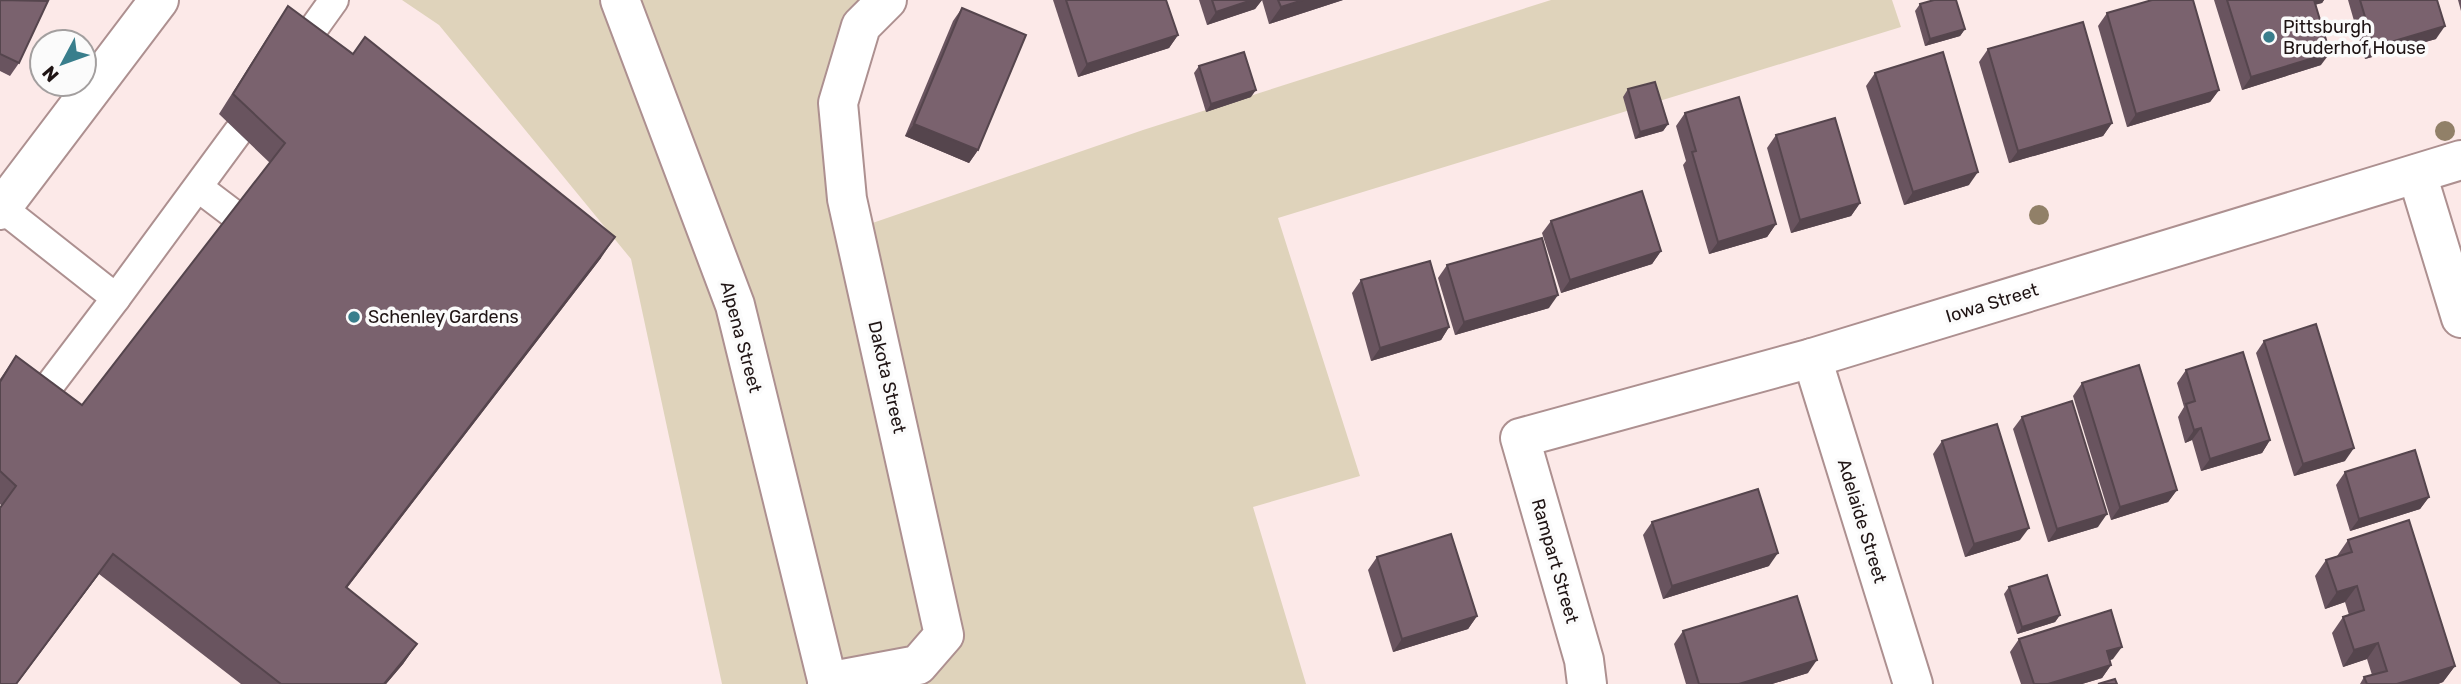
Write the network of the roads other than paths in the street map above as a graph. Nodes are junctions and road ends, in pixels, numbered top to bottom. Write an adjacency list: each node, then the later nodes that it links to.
1 (159, 0): 10 (street)
2 (334, 0): 5 (lane)
3 (621, 0): 17 (street, Alpena Street)
4 (887, 0): 17 (street, Dakota Street)
5 (301, 46)
6 (239, 132): 9 (lane)
7 (2461, 160): 8 (street, Iowa Street)
8 (2417, 174): 13 (street); 14 (street, Iowa Street)
9 (199, 188): 11 (lane); 12 (lane)
10 (1, 209): 12 (lane)
11 (232, 213)
12 (116, 298): 15 (lane)
13 (2461, 318)
14 (1812, 358): 16 (street, Iowa Street); 19 (street, Adelaide Street)
15 (37, 402)
16 (1520, 438): 18 (street, Rampart Street)
17 (827, 683)
18 (1587, 684)
19 (1913, 684)

